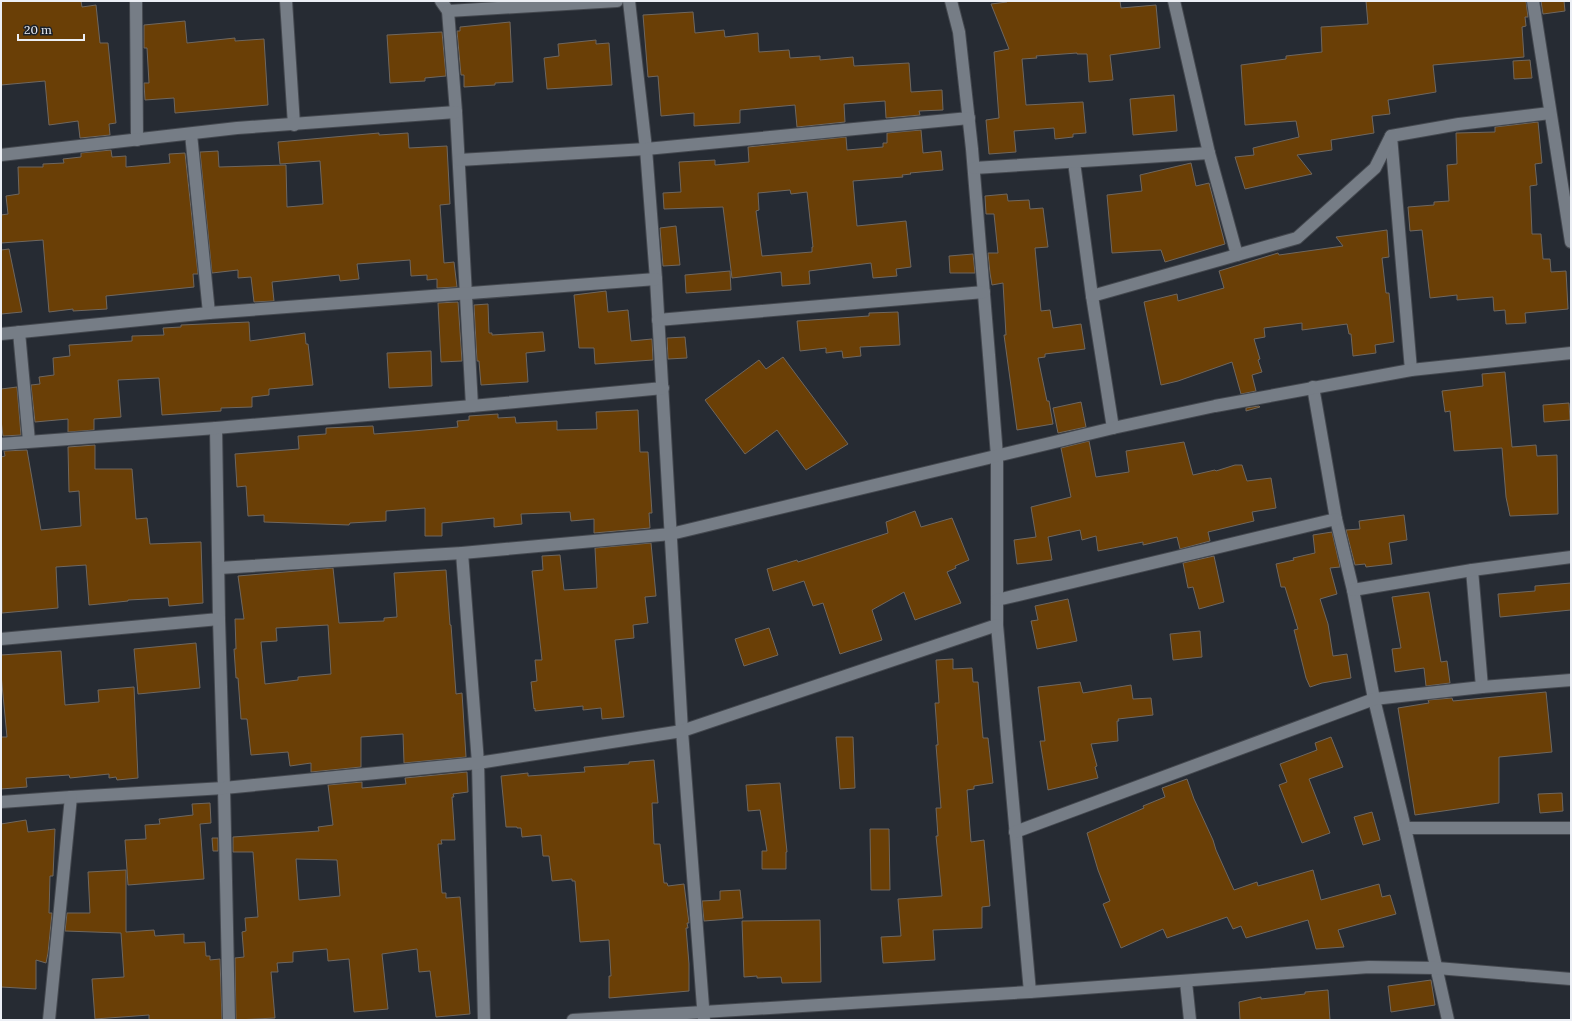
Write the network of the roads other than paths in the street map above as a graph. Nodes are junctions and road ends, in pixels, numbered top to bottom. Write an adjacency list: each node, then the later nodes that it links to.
1 (136, 1): 16 (street)
2 (286, 1): 13 (street)
3 (441, 1): 9 (street)
4 (617, 1): 9 (street)
5 (629, 1): 17 (street)
6 (951, 1): 12 (street)
7 (1174, 1): 18 (street)
8 (1533, 1): 11 (street)
9 (448, 11): 10 (street)
10 (456, 112): 13 (street); 20 (street)
11 (1550, 113): 15 (street); 23 (street)
12 (969, 118): 17 (street); 22 (street)
13 (294, 125): 14 (street)
14 (191, 134): 16 (street); 29 (street)
15 (1391, 136): 24 (street); 34 (street)
16 (137, 140): 19 (street)
17 (646, 149): 20 (street); 25 (street)
18 (1209, 153): 21 (street); 24 (street)
19 (1, 155)
20 (458, 160): 27 (street)
21 (1074, 162): 22 (street); 28 (street)
22 (974, 168): 26 (street)
23 (1571, 242)
24 (1237, 255): 28 (street)
25 (656, 279): 27 (street); 30 (street)
26 (984, 292): 30 (street); 42 (street)
27 (466, 294): 29 (street); 37 (street)
28 (1092, 296): 39 (street)
29 (209, 313): 31 (street)
30 (658, 320): 36 (street)
31 (18, 332): 32 (street); 40 (street)
32 (1, 334)
33 (1571, 353): 34 (street)
34 (1411, 370): 35 (street)
35 (1313, 387): 39 (street); 43 (street)
36 (663, 388): 37 (street); 44 (street)
37 (472, 406): 38 (street)
38 (216, 428): 40 (street); 47 (street)
39 (1113, 428): 42 (street)
40 (29, 441): 41 (street)
41 (1, 444)
42 (997, 456): 44 (street); 50 (street)
43 (1336, 519): 49 (street); 50 (street)
44 (671, 534): 45 (street); 57 (street)
45 (462, 553): 47 (street); 58 (street)
46 (1571, 558): 48 (street)
47 (219, 568): 51 (street)
48 (1472, 570): 49 (street); 55 (street)
49 (1353, 590): 56 (street)
50 (997, 600): 52 (street)
51 (219, 619): 53 (street); 59 (street)
52 (997, 625): 57 (street); 64 (street)
53 (1, 639)
54 (1571, 680): 55 (street)
55 (1482, 687): 56 (street)
56 (1374, 699): 62 (street); 64 (street)
57 (682, 731): 58 (street); 69 (street)
58 (478, 763): 59 (street); 72 (street)
59 (224, 788): 60 (street); 71 (street)
60 (70, 797): 61 (street); 70 (street)
61 (1, 802)
62 (1405, 828): 63 (street); 65 (street)
63 (1571, 828)
64 (1015, 832): 68 (street)
65 (1437, 968): 66 (street); 67 (street); 75 (street)
66 (1571, 979)
67 (1186, 982): 68 (street); 74 (street)
68 (1030, 992): 69 (street)
69 (704, 1016): 73 (street)
70 (48, 1020)
71 (229, 1020)
72 (484, 1020)
73 (573, 1020)
74 (1190, 1020)
75 (1448, 1020)

